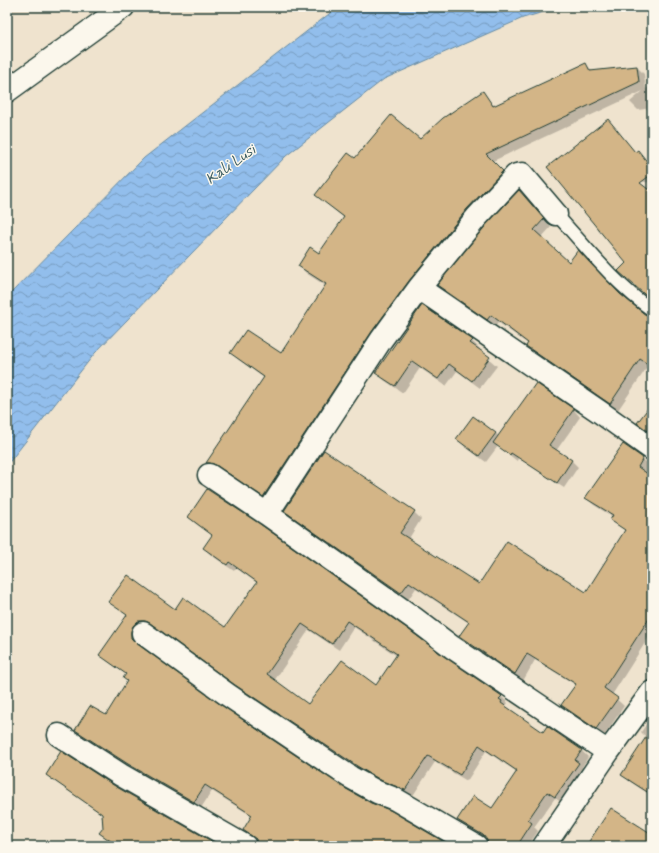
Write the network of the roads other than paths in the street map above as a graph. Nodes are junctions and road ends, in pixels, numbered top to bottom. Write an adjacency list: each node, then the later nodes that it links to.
1 (123, 7): 2 (street)
2 (7, 91)
3 (556, 214): 4 (street); 5 (lane)
4 (419, 288): 6 (street); 8 (street)
5 (652, 310)
6 (652, 449)
7 (209, 475): 8 (street)
8 (267, 514): 12 (street)
9 (143, 633): 14 (street)
10 (652, 692): 12 (street)
11 (59, 735): 13 (street)
12 (608, 752): 15 (street)
13 (245, 846)
14 (476, 846)
15 (544, 846)

